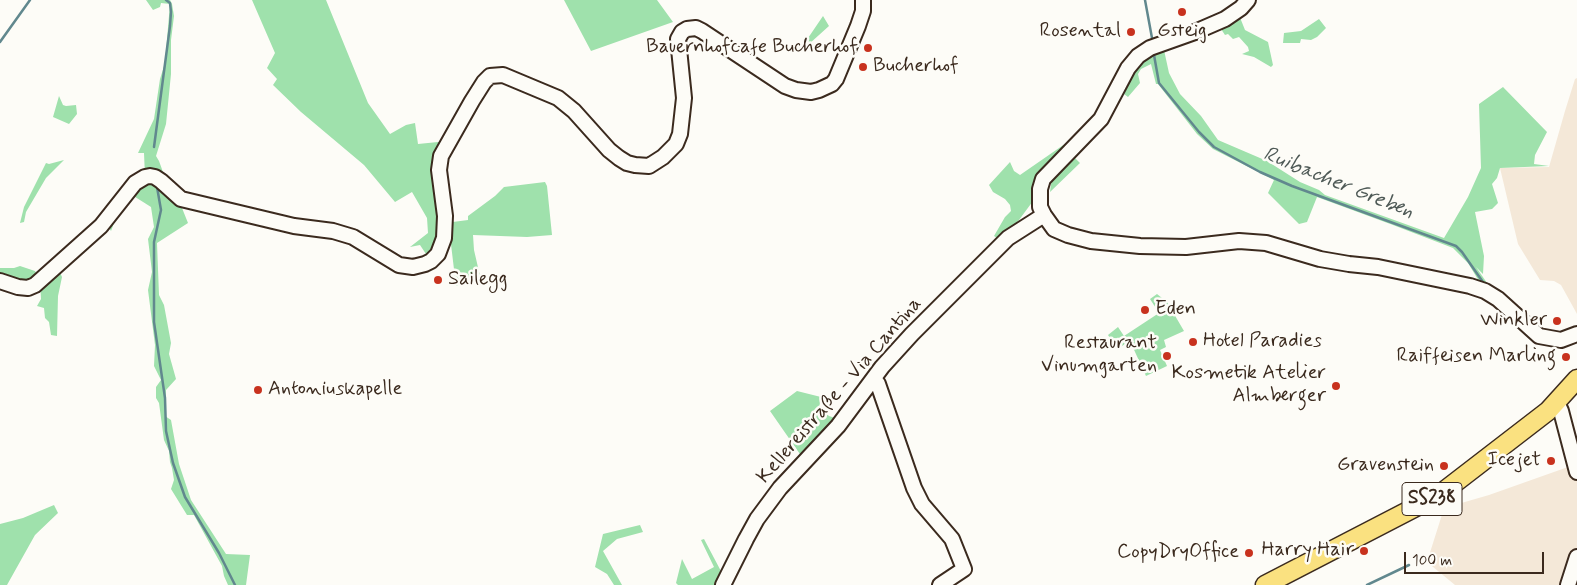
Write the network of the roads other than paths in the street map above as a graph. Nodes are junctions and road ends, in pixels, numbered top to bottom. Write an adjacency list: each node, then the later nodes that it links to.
1 (863, 0): 4 (street)
2 (1248, 0): 3 (street)
3 (1042, 211): 5 (street); 6 (street, Kellereistraße - Via Cantina)
4 (0, 281)
5 (1577, 334)
6 (874, 378): 11 (street, Kellereistraße - Via Cantina); 12 (street)
7 (1577, 379): 8 (main road, SS238)
8 (1557, 402): 9 (street); 13 (main road, SS238)
9 (1577, 472)
10 (1577, 557): 14 (street)
11 (723, 585)
12 (940, 585)
13 (1265, 585)
14 (1568, 585)

